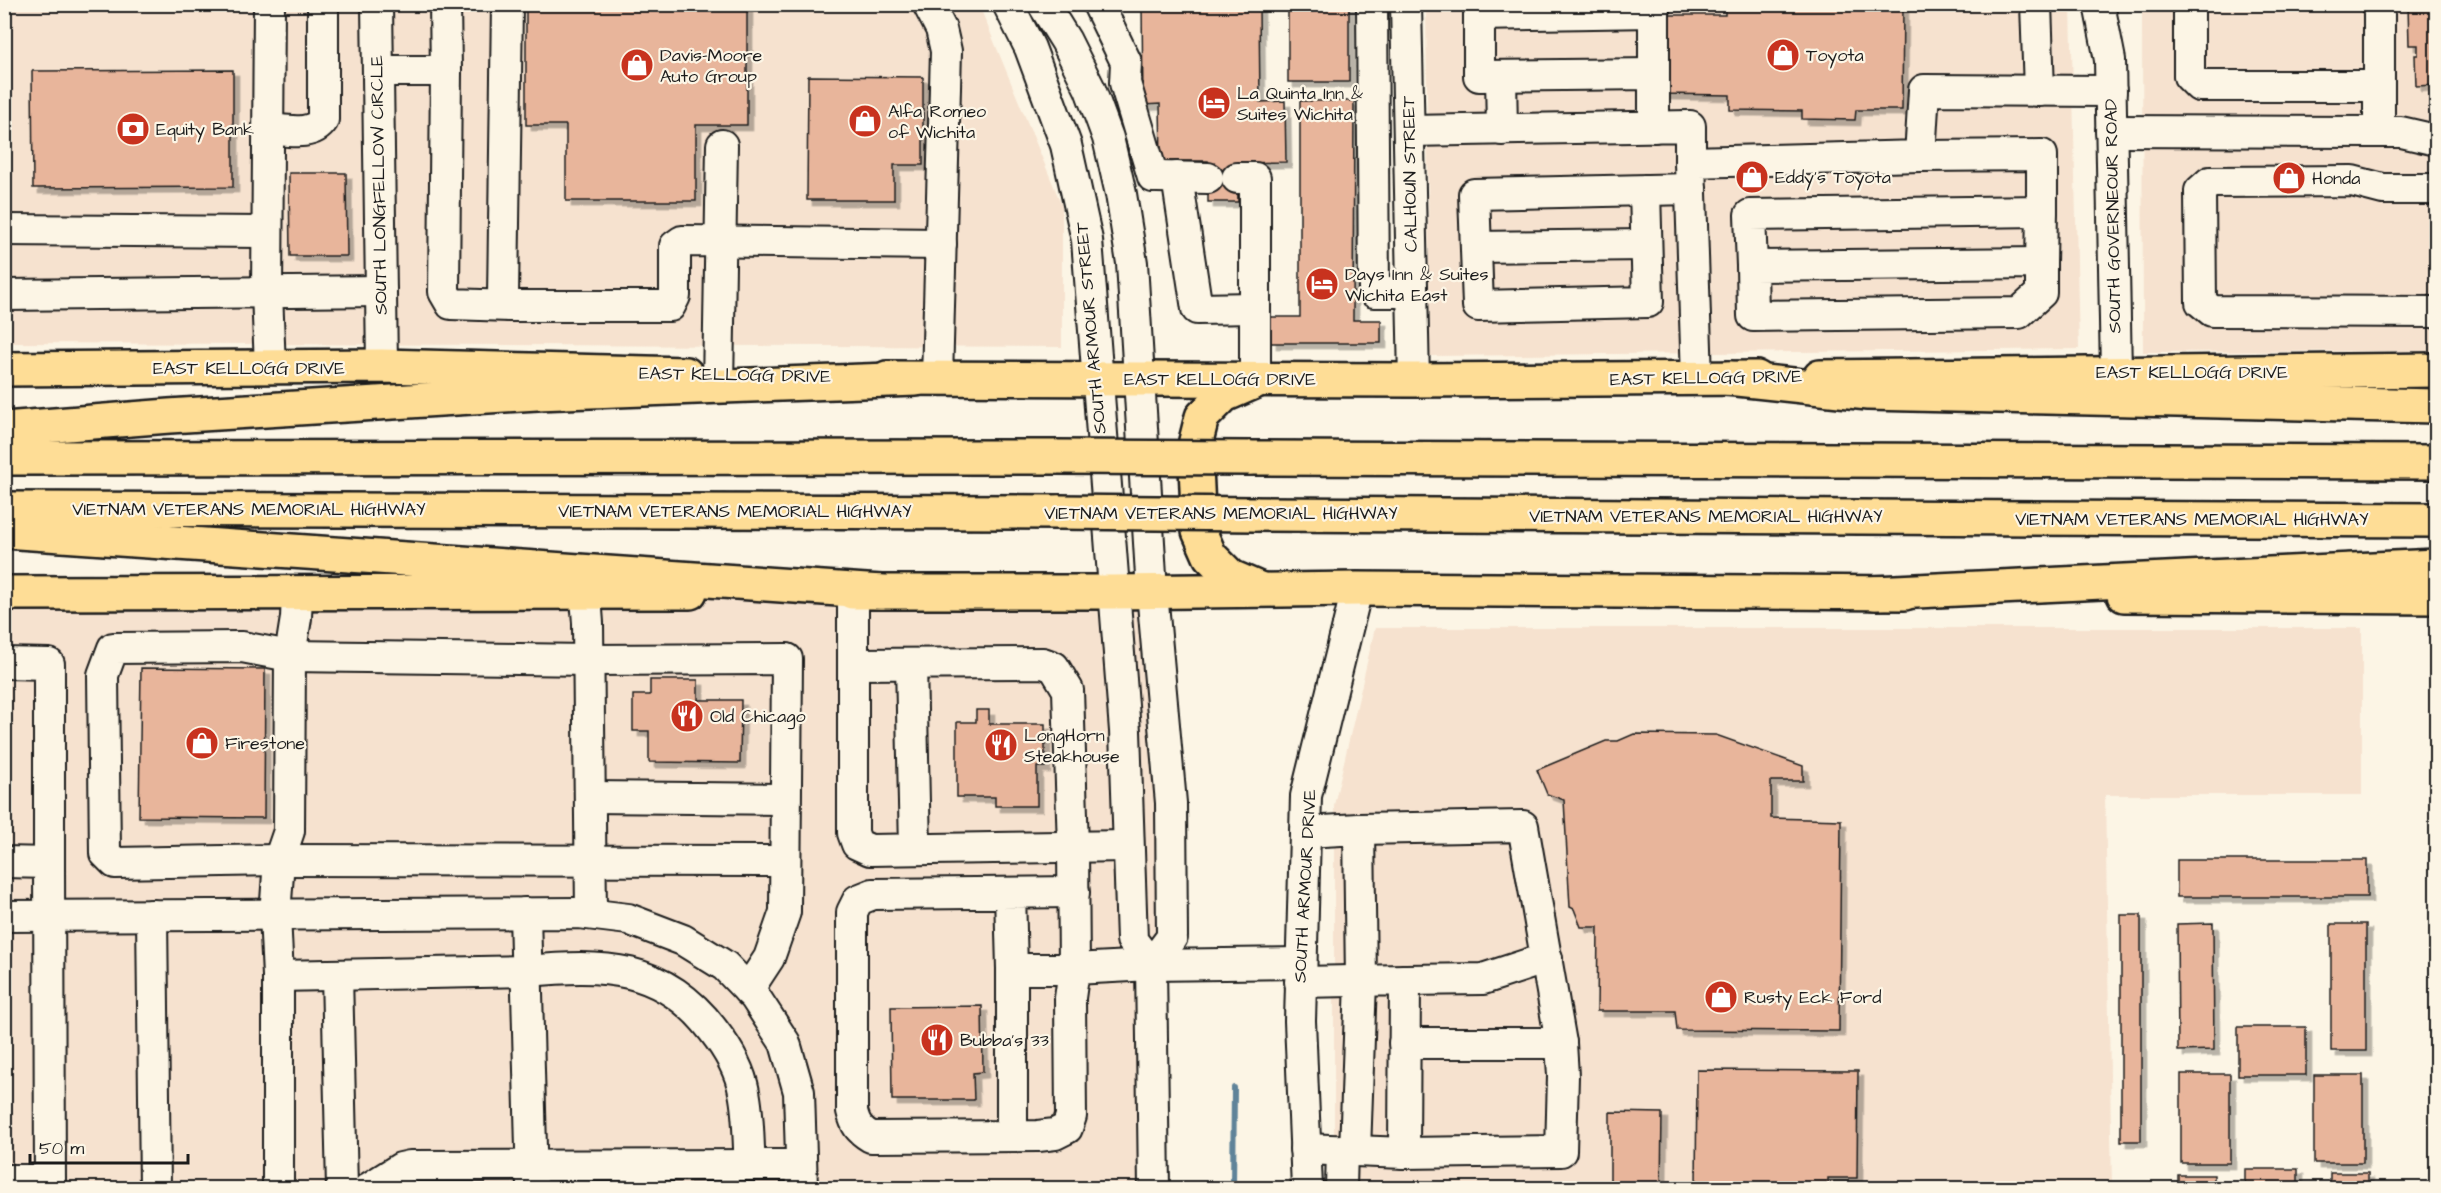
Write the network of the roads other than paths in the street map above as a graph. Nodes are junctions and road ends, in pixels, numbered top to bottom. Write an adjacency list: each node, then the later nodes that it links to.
1 (269, 4): 30 (street)
2 (323, 4): 30 (street)
3 (377, 4): 20 (street, SOUTH LONGFELLOW CIRCLE)
4 (445, 4): 21 (street)
5 (507, 4): 58 (street)
6 (928, 4): 49 (street)
7 (1008, 4): 44 (street, SOUTH ARMOUR STREET)
8 (1042, 4): 41 (street)
9 (1098, 4): 38 (street)
10 (1372, 4): 27 (street)
11 (1406, 4): 28 (street, CALHOUN STREET)
12 (2036, 4): 25 (street)
13 (2098, 4): 19 (street, SOUTH GOVERNEOUR ROAD)
14 (2121, 4): 19 (street, SOUTH GOVERNEOUR ROAD)
15 (2189, 4): 24 (street)
16 (2379, 4): 24 (street)
17 (1654, 8): 18 (street); 22 (street)
18 (1479, 10): 23 (street)
19 (2110, 60): 26 (street, SOUTH GOVERNEOUR ROAD)
20 (378, 71): 21 (street); 54 (street, SOUTH LONGFELLOW CIRCLE)
21 (446, 71): 58 (street)
22 (1654, 74): 23 (street); 29 (street)
23 (1501, 76): 31 (street)
24 (2379, 86): 33 (street)
25 (2039, 91): 26 (street); 36 (street)
26 (2111, 91): 32 (street, SOUTH GOVERNEOUR ROAD)
27 (1372, 112): 28 (street); 55 (street)
28 (1409, 122): 31 (street); 55 (street, CALHOUN STREET)
29 (1654, 127): 31 (street); 37 (street)
30 (268, 129): 47 (street)
31 (1502, 130)
32 (2111, 131): 33 (street); 65 (street, SOUTH GOVERNEOUR ROAD)
33 (2379, 132): 34 (street)
34 (2436, 140)
35 (722, 144): 48 (street)
36 (1920, 156): 37 (street); 45 (street)
37 (1691, 176): 43 (street); 70 (street)
38 (1165, 177): 39 (street); 41 (street); 59 (street)
39 (1208, 177)
40 (1237, 177): 59 (street)
41 (1119, 185): 44 (street); 68 (street)
42 (2436, 189): 60 (street)
43 (1645, 190): 50 (street); 51 (street)
44 (1077, 195): 67 (street, SOUTH ARMOUR STREET)
45 (2042, 210): 52 (street); 53 (street)
46 (4, 230): 47 (street)
47 (267, 232): 56 (street)
48 (720, 241): 49 (street); 58 (street); 71 (street)
49 (941, 243): 66 (street)
50 (1646, 245): 51 (street); 51 (street)
51 (1476, 247)
52 (2041, 263): 53 (street); 53 (street)
53 (1752, 266)
54 (381, 291): 56 (street); 61 (street, SOUTH LONGFELLOW CIRCLE)
55 (1412, 292): 72 (street, CALHOUN STREET)
56 (267, 293): 57 (street); 62 (street)
57 (4, 295)
58 (510, 306)
59 (1255, 308): 69 (street)
60 (2436, 312)
61 (382, 366): 62 (main road, EAST KELLOGG DRIVE); 71 (main road, EAST KELLOGG DRIVE)
62 (270, 368): 63 (main road, EAST KELLOGG DRIVE)
63 (4, 369)
64 (2436, 370): 65 (main road, EAST KELLOGG DRIVE)
65 (2116, 372): 70 (main road, EAST KELLOGG DRIVE)
66 (926, 379): 67 (main road, EAST KELLOGG DRIVE); 71 (main road, EAST KELLOGG DRIVE)
67 (1096, 379): 68 (main road, EAST KELLOGG DRIVE); 87 (street, SOUTH ARMOUR STREET)
68 (1140, 379): 69 (main road, EAST KELLOGG DRIVE); 88 (street)
69 (1258, 379): 72 (main road, EAST KELLOGG DRIVE); 83 (main road)
70 (1713, 379): 72 (main road, EAST KELLOGG DRIVE); 73 (main road)
71 (718, 380): 74 (main road)
72 (1414, 380)
73 (2436, 406)
74 (4, 429)
75 (4, 458): 76 (main road, bridge)
76 (2436, 462)
77 (4, 508): 78 (main road, VIETNAM VETERANS MEMORIAL HIGHWAY, bridge)
78 (2436, 520)
79 (4, 531): 81 (main road)
80 (2436, 566): 89 (main road)
81 (586, 582): 85 (main road); 86 (main road); 92 (street)
82 (1357, 589): 83 (main road); 89 (main road); 99 (street, SOUTH ARMOUR DRIVE)
83 (1262, 590): 88 (main road)
84 (4, 592): 85 (main road)
85 (297, 592): 91 (street)
86 (867, 592): 87 (main road); 94 (street)
87 (1113, 592): 88 (main road); 100 (street, SOUTH ARMOUR STREET)
88 (1152, 592): 117 (street)
89 (1875, 593): 90 (main road)
90 (2436, 597)
91 (290, 656): 92 (street); 103 (street); 103 (street)
92 (588, 660): 96 (street); 97 (street)
93 (4, 663): 107 (street)
94 (853, 664): 95 (street); 102 (street)
95 (911, 664): 101 (street); 102 (street)
96 (590, 797): 97 (street); 106 (street)
97 (786, 799): 104 (street)
98 (1359, 829): 99 (street); 116 (street); 125 (street)
99 (1305, 832): 121 (street, SOUTH ARMOUR DRIVE)
100 (1128, 846): 101 (street); 117 (street, SOUTH ARMOUR STREET)
101 (1073, 848): 102 (street); 108 (street)
102 (915, 849)
103 (279, 860): 106 (street); 113 (street)
104 (785, 861): 106 (street); 126 (street)
105 (4, 862): 107 (street)
106 (591, 862): 111 (street)
107 (49, 863): 115 (street)
108 (1074, 892): 109 (street); 119 (street)
109 (1010, 893): 118 (street); 129 (street)
110 (525, 913): 111 (street); 113 (street); 120 (street)
111 (591, 914): 126 (street)
112 (152, 915): 113 (street); 115 (street); 138 (street)
113 (275, 915): 123 (street)
114 (4, 916): 115 (street)
115 (48, 916): 137 (street)
116 (1547, 958): 124 (street); 128 (street)
117 (1151, 965): 119 (street); 121 (street); 142 (street)
118 (1012, 969): 119 (street); 129 (street)
119 (1074, 969): 129 (street)
120 (527, 971): 122 (street); 133 (street); 134 (street)
121 (1300, 973): 125 (street); 130 (street, SOUTH ARMOUR DRIVE)
122 (337, 975): 123 (street); 140 (street)
123 (278, 976): 139 (street)
124 (1405, 980): 125 (street); 127 (street)
125 (1361, 981): 131 (street)
126 (748, 990): 135 (street)
127 (1404, 1043): 128 (street); 132 (street)
128 (1561, 1043): 132 (street)
129 (1012, 1136)
130 (1305, 1149): 131 (street); 143 (street, SOUTH ARMOUR DRIVE)
131 (1349, 1151): 132 (street); 144 (street)
132 (1404, 1153)
133 (750, 1165): 134 (street); 135 (street)
134 (531, 1177): 141 (street)
135 (801, 1177)
136 (4, 1180): 137 (street)
137 (50, 1184)
138 (155, 1188)
139 (278, 1188)
140 (342, 1188)
141 (369, 1188)
142 (1154, 1188)
143 (1307, 1188)
144 (1341, 1188)

